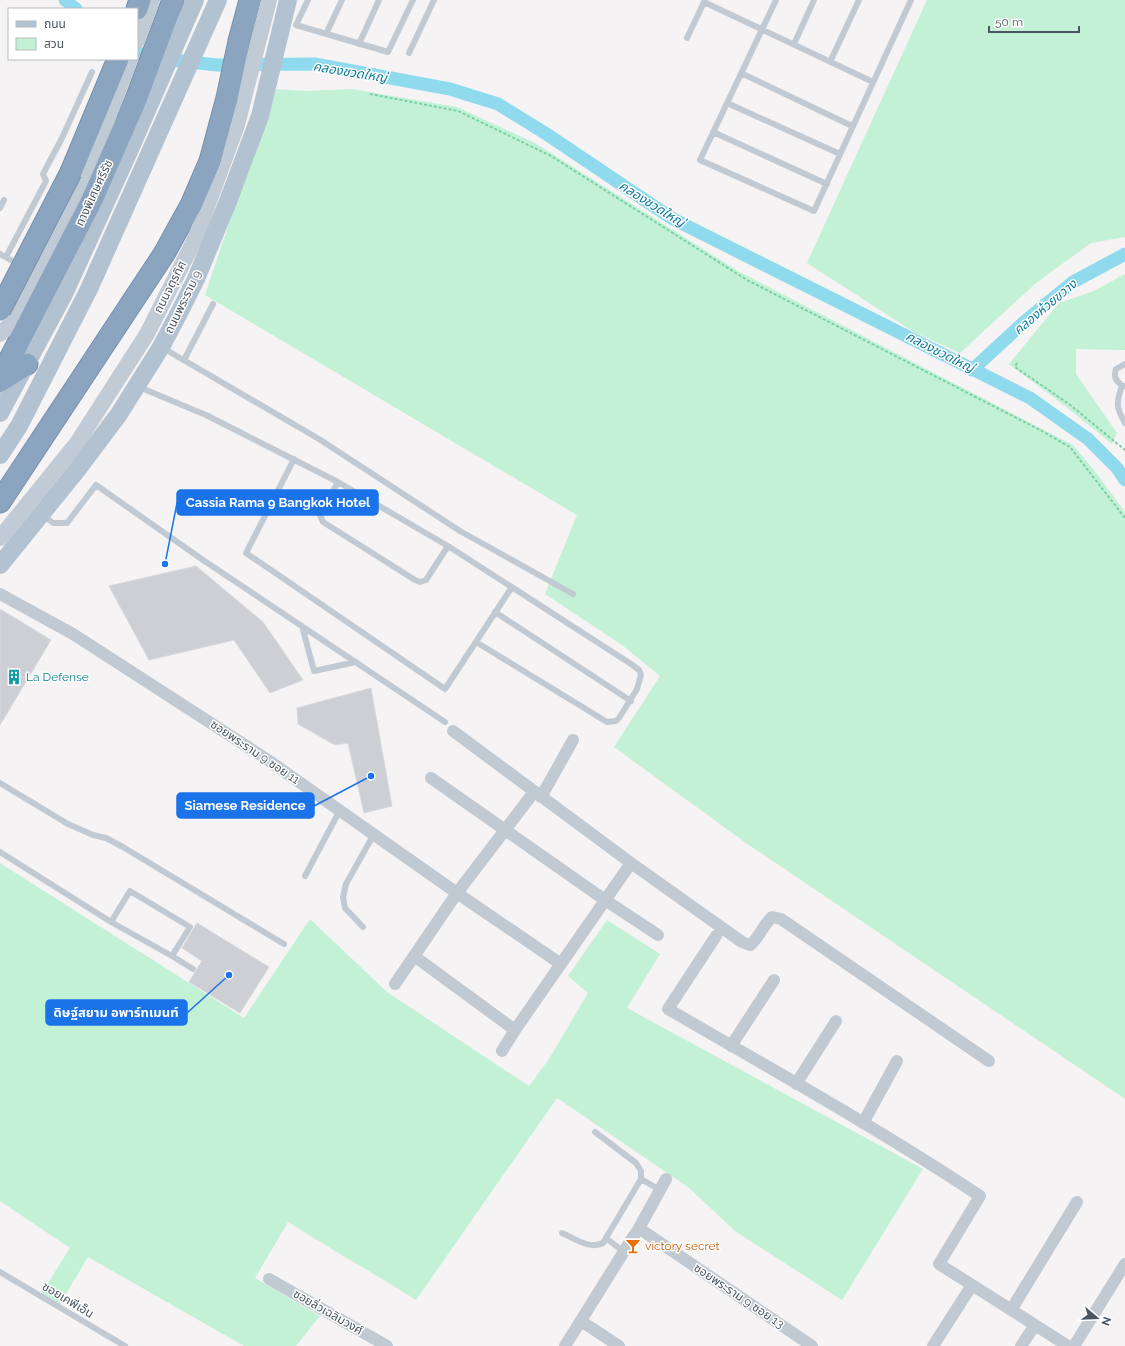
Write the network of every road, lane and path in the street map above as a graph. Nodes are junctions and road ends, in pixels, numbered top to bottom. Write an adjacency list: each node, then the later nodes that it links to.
1 (152, 0): 20 (main road)
2 (173, 0): 48 (highway, ทางพิเศษศรีรัช)
3 (195, 0): 46 (main road)
4 (218, 0): 54 (main road)
5 (250, 0): 57 (highway)
6 (269, 0): 60 (main road, ถนนจตุรทิศ)
7 (288, 0): 43 (main road, ถนนพระราม 9)
8 (308, 0): 19 (lane)
9 (342, 0): 19 (lane)
10 (379, 0): 22 (lane)
11 (413, 0): 22 (lane)
12 (434, 0): 24 (lane)
13 (776, 0): 18 (lane)
14 (814, 0): 23 (lane)
15 (859, 0): 26 (lane)
16 (911, 0): 29 (lane)
17 (704, 1): 18 (lane); 21 (lane)
18 (762, 29): 23 (lane); 28 (lane)
19 (326, 34): 22 (lane)
20 (139, 36)
21 (688, 38)
22 (359, 44)
23 (794, 44): 26 (lane)
24 (409, 53)
25 (125, 62): 39 (main road); 41 (highway, bridge)
26 (830, 62): 29 (lane)
27 (92, 72): 38 (lane)
28 (741, 72): 31 (lane); 32 (lane)
29 (873, 82): 32 (lane)
30 (370, 94): 59 (path)
31 (727, 103): 33 (lane); 34 (lane)
32 (852, 126): 34 (lane)
33 (713, 132): 35 (lane); 35 (lane)
34 (840, 154): 35 (lane)
35 (826, 184)
36 (4, 200): 37 (lane)
37 (0, 208)
38 (3, 255): 39 (lane)
39 (38, 274): 41 (main road)
40 (213, 304): 44 (lane)
41 (5, 322): 42 (highway)
42 (0, 346)
43 (161, 347): 44 (lane); 50 (main road, ถนนพระราม 9)
44 (184, 360): 65 (lane)
45 (1017, 363): 53 (path)
46 (27, 364): 48 (highway); 51 (main road)
47 (1125, 364): 49 (lane)
48 (0, 380)
49 (1123, 386): 52 (lane)
50 (137, 387): 55 (lane); 58 (main road, ถนนพระราม 9)
51 (0, 413)
52 (1125, 423)
53 (1125, 450)
54 (0, 455)
55 (294, 459): 56 (lane); 68 (lane)
56 (338, 482): 61 (lane); 61 (lane)
57 (0, 502)
58 (42, 514): 62 (main road, ถนนพระราม 9); 67 (lane)
59 (1125, 518)
60 (0, 538)
61 (448, 546): 63 (lane)
62 (0, 565)
63 (512, 587): 66 (lane); 70 (lane)
64 (0, 594): 76 (street, ซอยพระราม 9 ซอย 11)
65 (573, 594)
66 (495, 612): 68 (lane); 70 (lane)
67 (302, 626): 69 (lane); 69 (lane)
68 (476, 642): 70 (lane)
69 (356, 662): 71 (lane)
70 (631, 701)
71 (449, 727): 75 (street)
72 (573, 740): 75 (street)
73 (431, 778): 77 (street)
74 (0, 783): 88 (lane)
75 (537, 795): 77 (street); 80 (street)
76 (340, 810): 78 (street, ซอยพระราม 9 ซอย 11); 81 (lane)
77 (505, 830): 82 (street); 83 (street)
78 (374, 834): 82 (street, ซอยพระราม 9 ซอย 11); 85 (lane)
79 (0, 852): 84 (lane)
80 (631, 863): 83 (street); 100 (street)
81 (305, 876)
82 (457, 893): 90 (street); 91 (street, ซอยพระราม 9 ซอย 11)
83 (605, 900): 86 (street); 91 (street)
84 (111, 922): 89 (lane); 89 (lane)
85 (364, 927)
86 (658, 935)
87 (716, 936): 97 (street)
88 (284, 944)
89 (172, 956): 92 (lane)
90 (414, 956): 94 (street); 96 (street)
91 (561, 964): 96 (street)
92 (193, 969)
93 (774, 980): 97 (street)
94 (395, 984)
95 (836, 1021): 101 (street)
96 (515, 1030): 98 (street)
97 (731, 1046): 101 (street)
98 (502, 1051)
99 (897, 1061): 102 (street)
100 (989, 1061)
101 (796, 1084): 102 (street)
102 (863, 1123): 114 (street)
103 (595, 1132): 104 (lane)
104 (641, 1179): 105 (lane); 109 (lane)
105 (663, 1184): 107 (street)
106 (1077, 1202): 115 (street)
107 (638, 1230): 110 (street); 122 (street, ซอยพระราม 9 ซอย 13)
108 (562, 1233): 109 (lane)
109 (606, 1238): 110 (lane)
110 (624, 1252): 116 (street)
111 (1125, 1264): 126 (street)
112 (0, 1272): 118 (lane, ซอยเคพีเอ็น)
113 (269, 1279): 119 (street, ซอยลิ่วเฉลิมวงศ์)
114 (972, 1285): 115 (street); 123 (street)
115 (1012, 1310): 117 (street)
116 (581, 1321): 120 (street); 121 (street)
117 (1035, 1325): 124 (street); 125 (street)
118 (125, 1346)
119 (387, 1346)
120 (565, 1346)
121 (619, 1346)
122 (812, 1346)
123 (933, 1346)
124 (1021, 1346)
125 (1068, 1346)
126 (1074, 1346)

